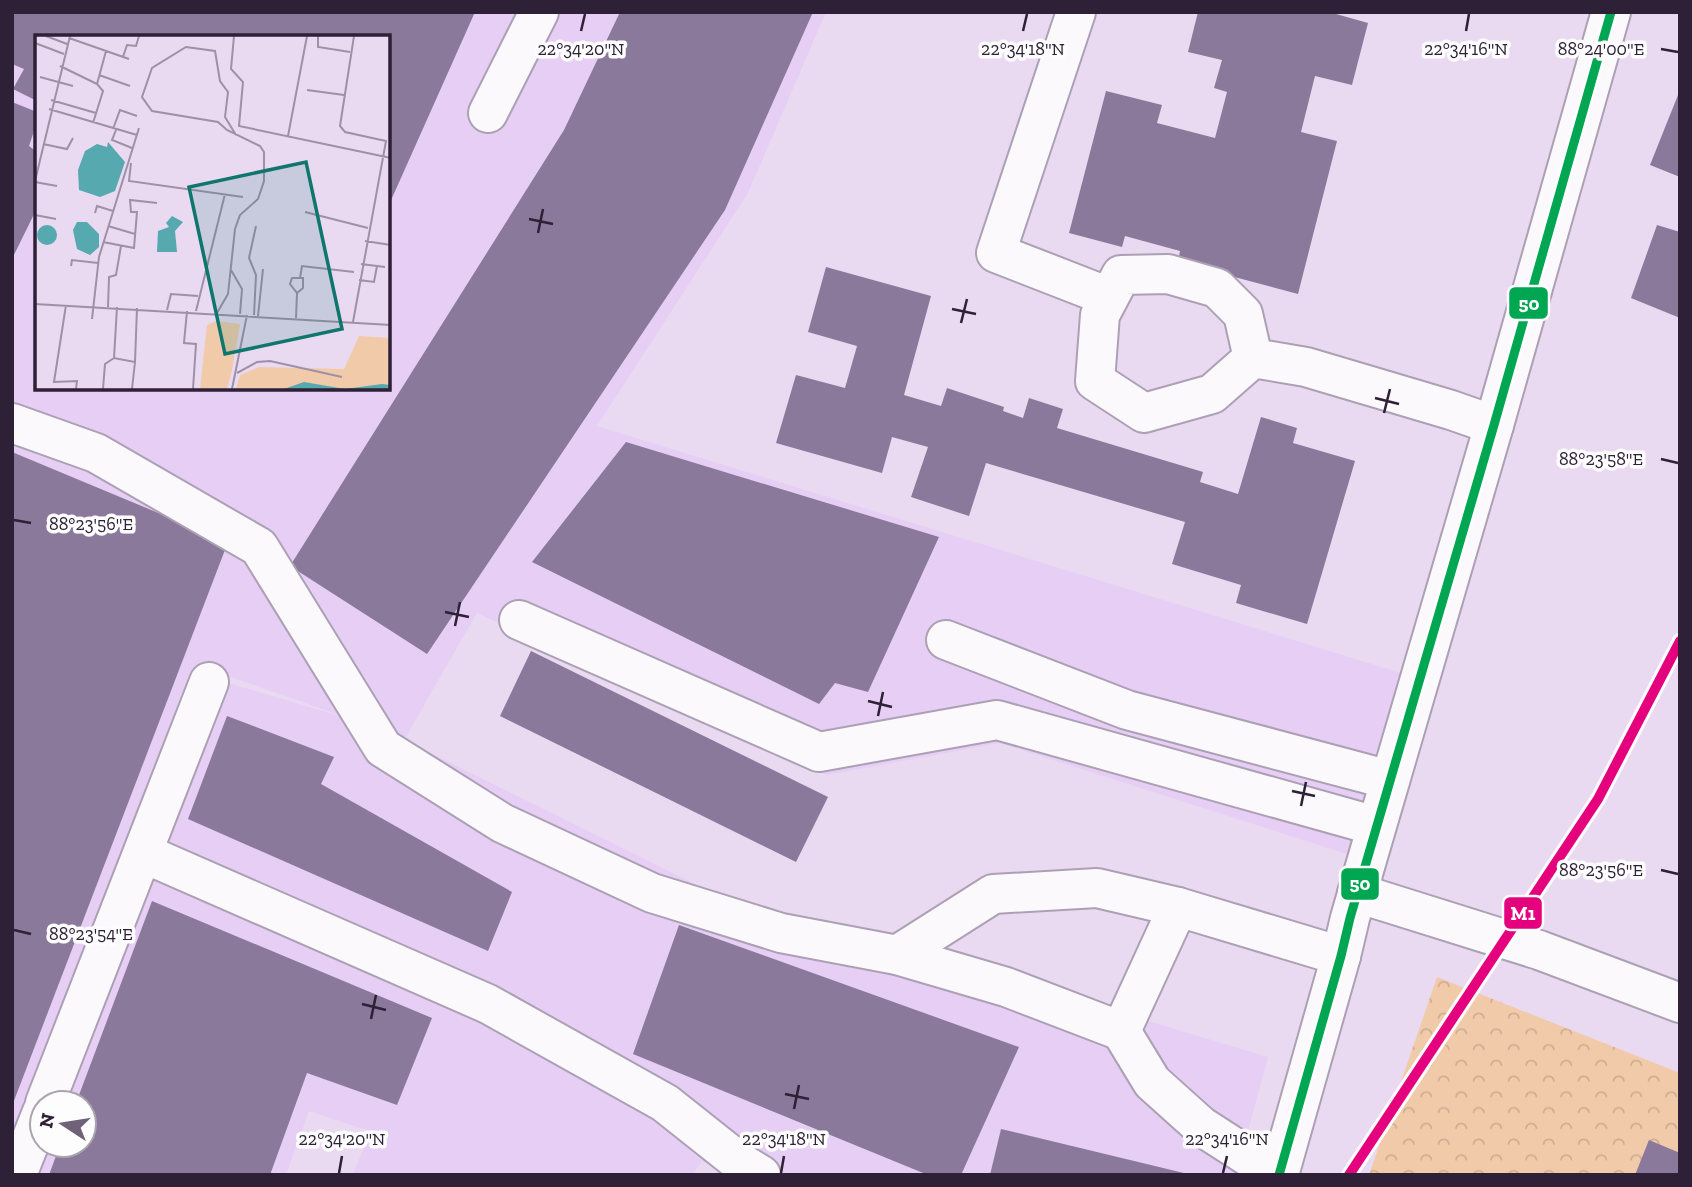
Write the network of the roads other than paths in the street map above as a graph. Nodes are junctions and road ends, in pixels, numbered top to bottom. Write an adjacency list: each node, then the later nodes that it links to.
1 (539, 12): 4 (street)
2 (1076, 12): 5 (street)
3 (1611, 12): 8 (street)
4 (488, 113)
5 (1109, 297): 6 (street); 6 (street)
6 (1253, 358): 8 (street)
7 (12, 423): 17 (street)
8 (1494, 425): 12 (street)
9 (519, 621): 13 (street)
10 (946, 640): 12 (street)
11 (209, 682): 14 (street)
12 (1390, 780): 13 (street)
13 (1376, 826): 15 (street)
14 (143, 853): 21 (street); 24 (street)
15 (1357, 893): 18 (street); 19 (street)
16 (1178, 907): 17 (street); 18 (street); 20 (street)
17 (897, 955): 20 (street)
18 (1341, 956): 25 (street)
19 (1680, 1003)
20 (1121, 1031): 25 (street)
21 (51, 1089)
22 (28, 1147): 23 (street)
23 (17, 1175)
24 (761, 1175)
25 (1278, 1175)

